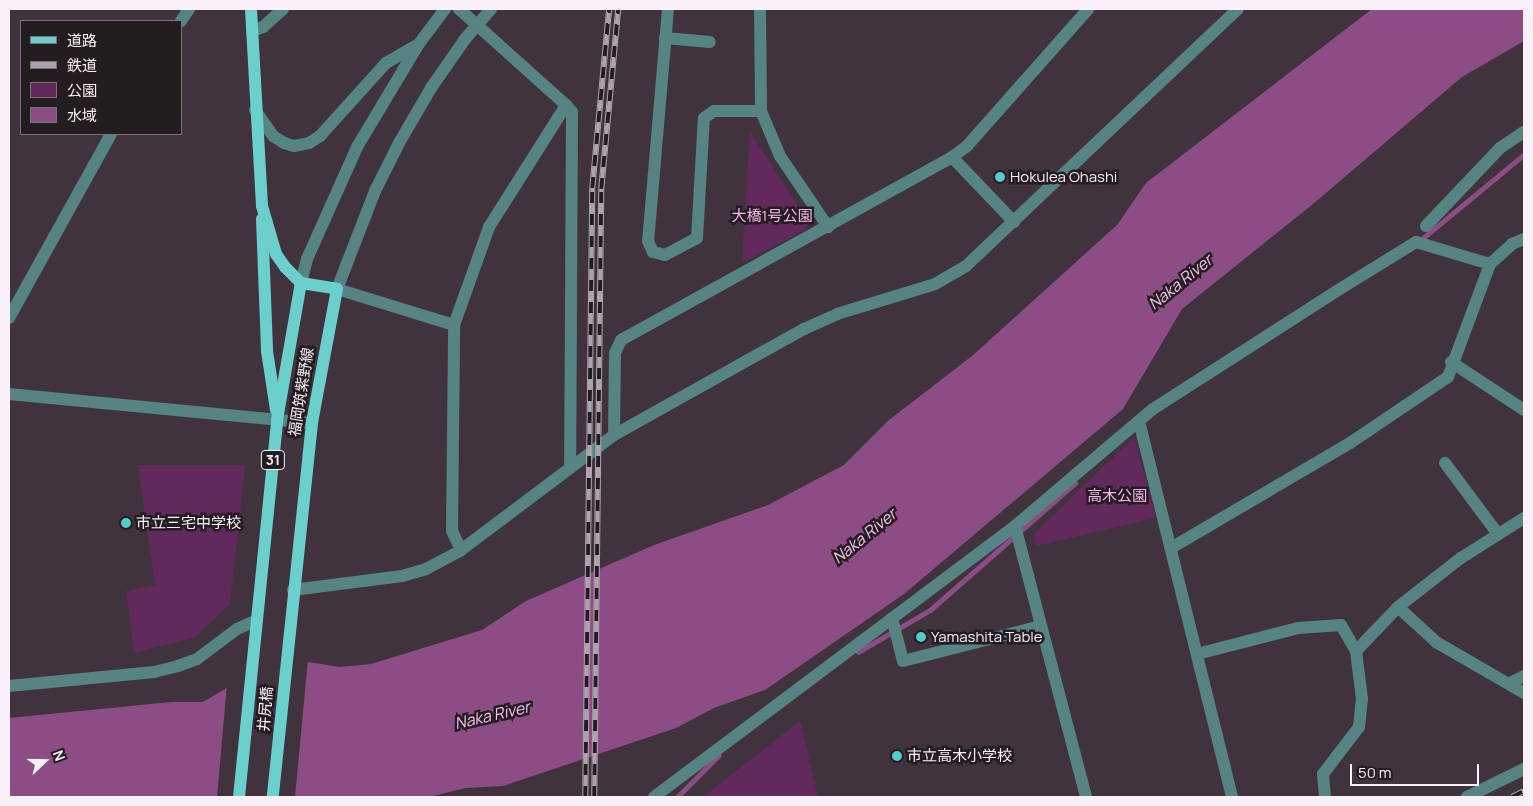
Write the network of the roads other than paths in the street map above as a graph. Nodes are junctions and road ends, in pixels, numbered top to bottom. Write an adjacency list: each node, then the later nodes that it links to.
1 (188, 9): 11 (street)
2 (251, 9): 13 (main road)
3 (283, 9): 13 (street)
4 (445, 9): 16 (street)
5 (459, 9): 12 (street)
6 (490, 9): 12 (street)
7 (668, 9): 14 (street)
8 (760, 9): 19 (street)
9 (1088, 9): 22 (street)
10 (1238, 9): 24 (street)
11 (182, 20)
12 (477, 25): 17 (street); 30 (street)
13 (252, 31): 18 (main road)
14 (665, 38): 15 (street); 19 (street)
15 (710, 42)
16 (418, 45): 18 (street); 29 (street)
17 (566, 105): 32 (street); 41 (street)
18 (256, 110): 23 (main road)
19 (761, 110): 26 (street)
20 (1524, 132): 25 (street)
21 (110, 135): 31 (street)
22 (952, 157): 24 (street); 26 (street)
23 (262, 206): 29 (main road); 36 (main road)
24 (1014, 222): 39 (street)
25 (1426, 226)
26 (828, 227): 39 (street)
27 (1524, 239): 28 (street)
28 (1490, 264): 33 (street); 37 (street)
29 (302, 283): 30 (main road); 36 (main road, 福岡筑紫野線 / 31)
30 (337, 289): 32 (street); 38 (main road, 福岡筑紫野線 / 31)
31 (9, 318)
32 (454, 325): 46 (street)
33 (1451, 362): 35 (street); 45 (street)
34 (9, 394): 36 (street)
35 (1524, 410)
36 (277, 420): 38 (street); 50 (main road, 福岡筑紫野線 / 31)
37 (1139, 421): 43 (street); 45 (street)
38 (312, 423): 47 (main road, 福岡筑紫野線 / 31)
39 (614, 435): 41 (street)
40 (1444, 463): 44 (street)
41 (570, 468): 46 (street)
42 (1524, 518): 44 (street)
43 (1015, 526): 49 (street); 52 (street)
44 (1498, 534): 48 (street)
45 (1171, 548): 55 (street)
46 (461, 550): 47 (street)
47 (293, 590): 51 (main road, 福岡筑紫野線 / 31)
48 (1398, 607): 54 (street); 57 (street)
49 (892, 618): 52 (street); 63 (street)
50 (257, 620): 53 (main road, 福岡筑紫野線 / 31); 58 (street)
51 (288, 624): 62 (main road, 井尻橋 / 31)
52 (1041, 626): 64 (street)
53 (254, 640): 61 (main road, 井尻橋 / 31)
54 (1356, 651): 55 (street); 66 (street)
55 (1197, 654): 65 (street)
56 (1524, 676): 57 (street)
57 (1510, 683): 59 (street)
58 (9, 686)
59 (1524, 693)
60 (1524, 769): 67 (street)
61 (239, 797)
62 (273, 797)
63 (654, 797)
64 (1086, 797)
65 (1232, 797)
66 (1325, 797)
67 (1468, 797)

